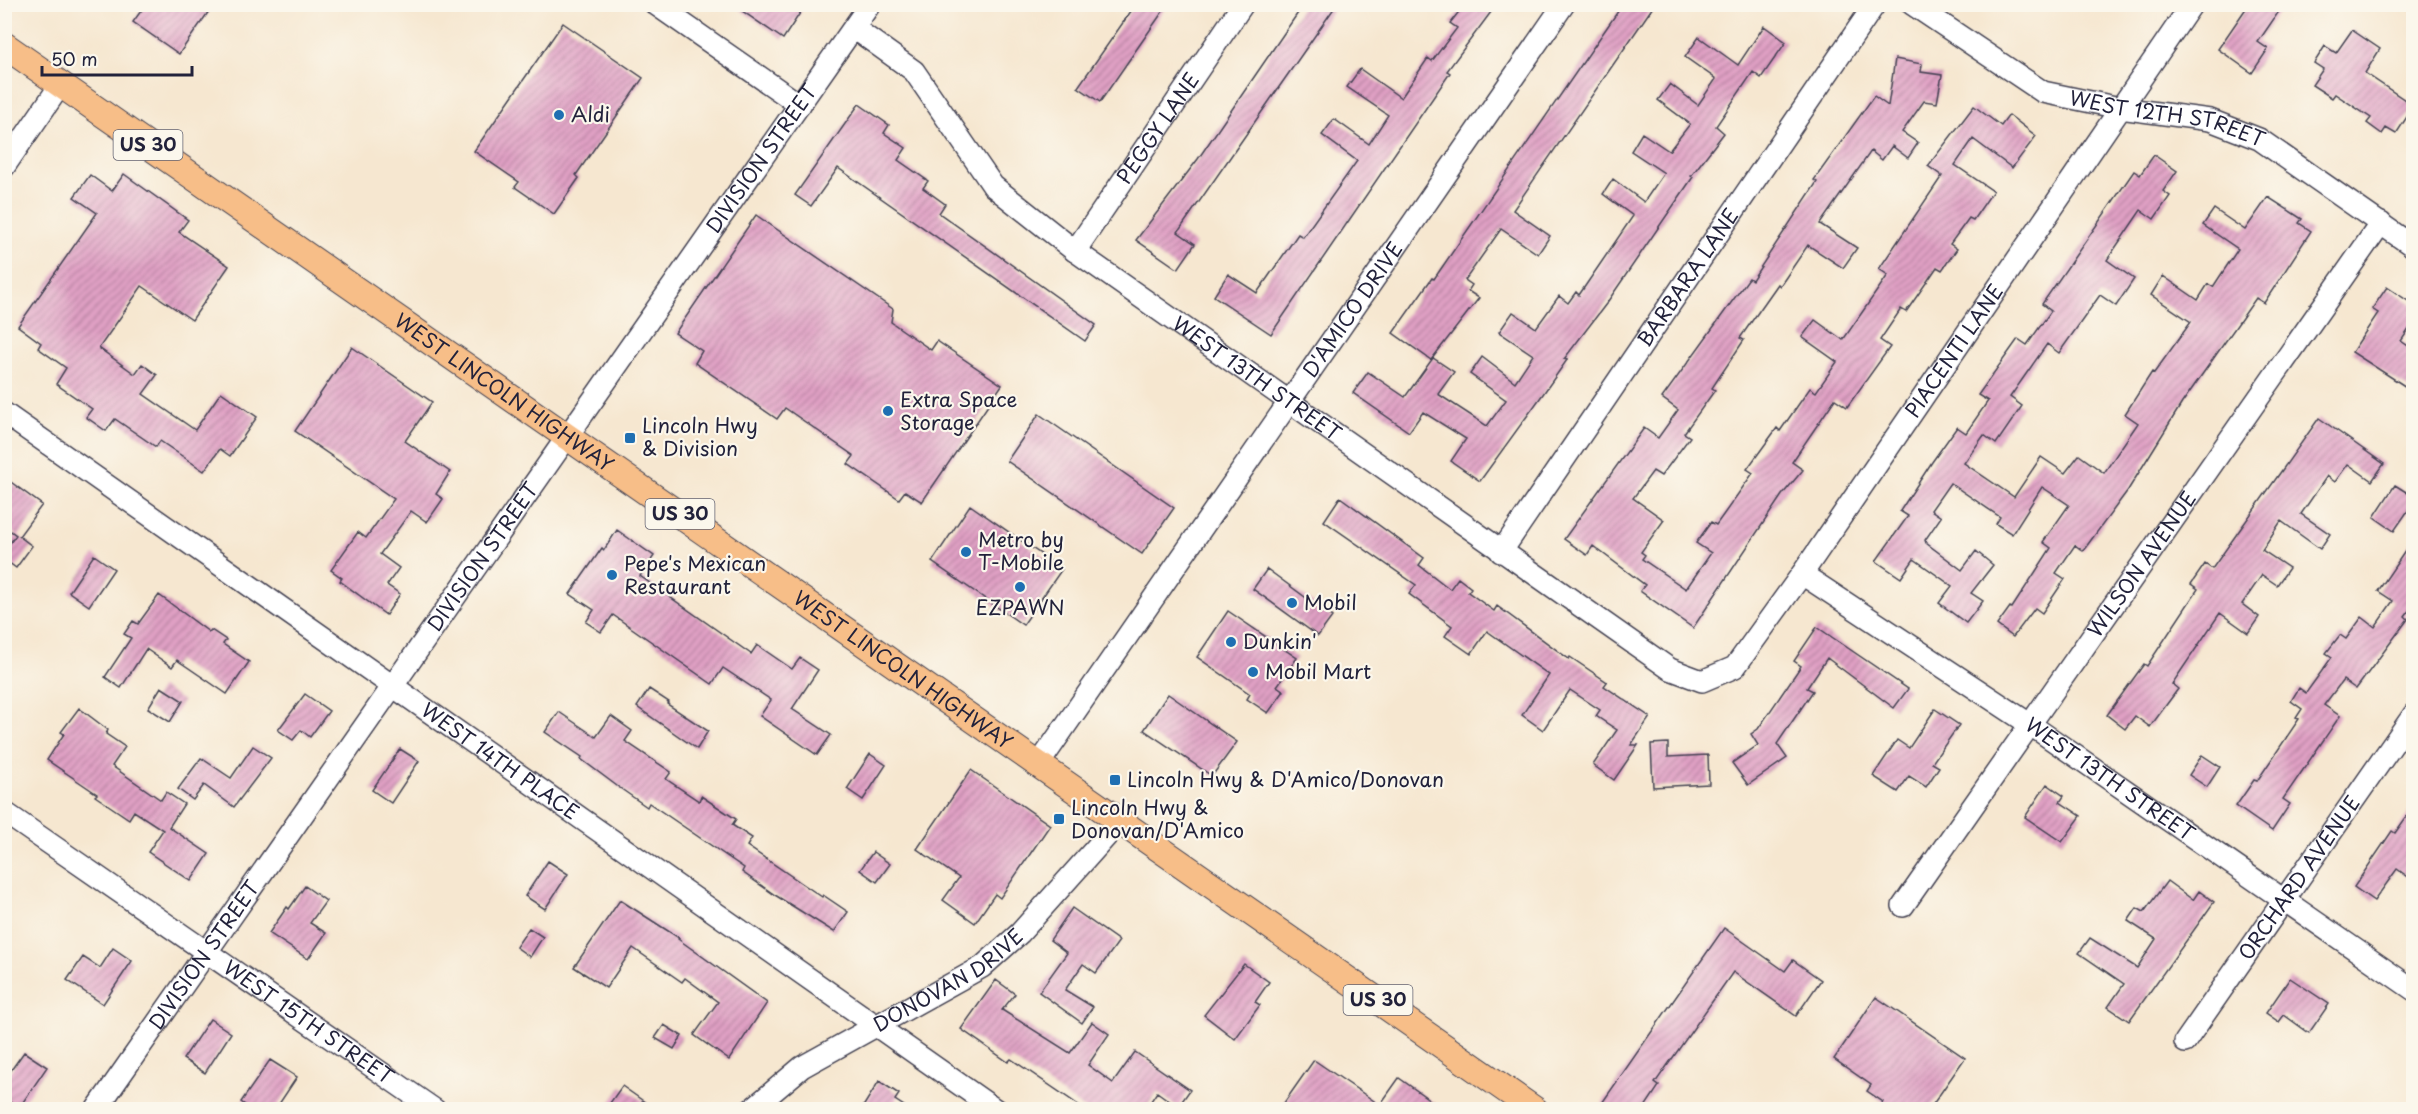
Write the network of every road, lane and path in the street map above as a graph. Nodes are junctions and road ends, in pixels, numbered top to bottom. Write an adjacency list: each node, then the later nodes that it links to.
1 (655, 4): 11 (street)
2 (870, 4): 8 (street, DIVISION STREET)
3 (1243, 4): 16 (street, PEGGY LANE)
4 (1564, 4): 17 (street, D'AMICO DRIVE)
5 (1875, 4): 20 (street, BARBARA LANE)
6 (1912, 4): 12 (street, WEST 12TH STREET)
7 (2192, 4): 12 (street, PIACENTI LANE)
8 (854, 28): 11 (street, DIVISION STREET); 16 (street, WEST 13TH STREET)
9 (4, 45): 10 (main road, WEST LINCOLN HIGHWAY / US 30)
10 (61, 84): 13 (street); 19 (main road, WEST LINCOLN HIGHWAY / US 30)
11 (800, 105): 19 (street, DIVISION STREET)
12 (2121, 108): 14 (street, WEST 12TH STREET); 21 (street, PIACENTI LANE)
13 (4, 167)
14 (2381, 223): 15 (street, WEST 12TH STREET); 25 (street, WILSON AVENUE)
15 (2414, 247)
16 (1075, 251): 17 (street, WEST 13TH STREET)
17 (1290, 403): 20 (street, WEST 13TH STREET); 26 (street, D'AMICO DRIVE)
18 (4, 413): 23 (street, WEST 14TH PLACE)
19 (569, 436): 23 (street, DIVISION STREET); 26 (main road, WEST LINCOLN HIGHWAY / US 30)
20 (1501, 552): 22 (street, WEST 13TH STREET)
21 (1802, 574): 22 (street, PIACENTI LANE); 25 (street, WEST 13TH STREET)
22 (1702, 681)
23 (392, 686): 31 (street, DIVISION STREET); 33 (street, WEST 14TH PLACE)
24 (2414, 714): 29 (street, ORCHARD AVENUE)
25 (2031, 725): 29 (street, WEST 13TH STREET); 30 (street, WILSON AVENUE)
26 (1039, 764): 28 (main road, WEST LINCOLN HIGHWAY / US 30)
27 (4, 812): 31 (street, WEST 15TH STREET)
28 (1120, 821): 33 (street, DONOVAN DRIVE); 39 (main road, WEST LINCOLN HIGHWAY / US 30)
29 (2284, 902): 32 (street, WEST 13TH STREET); 34 (street, ORCHARD AVENUE)
30 (1903, 906)
31 (207, 952): 35 (street, DIVISION STREET); 36 (street, WEST 15TH STREET)
32 (2414, 990)
33 (878, 1026): 37 (street, DONOVAN DRIVE); 38 (street, WEST 14TH PLACE)
34 (2186, 1042)
35 (96, 1110)
36 (435, 1110)
37 (751, 1110)
38 (996, 1110)
39 (1535, 1110)

